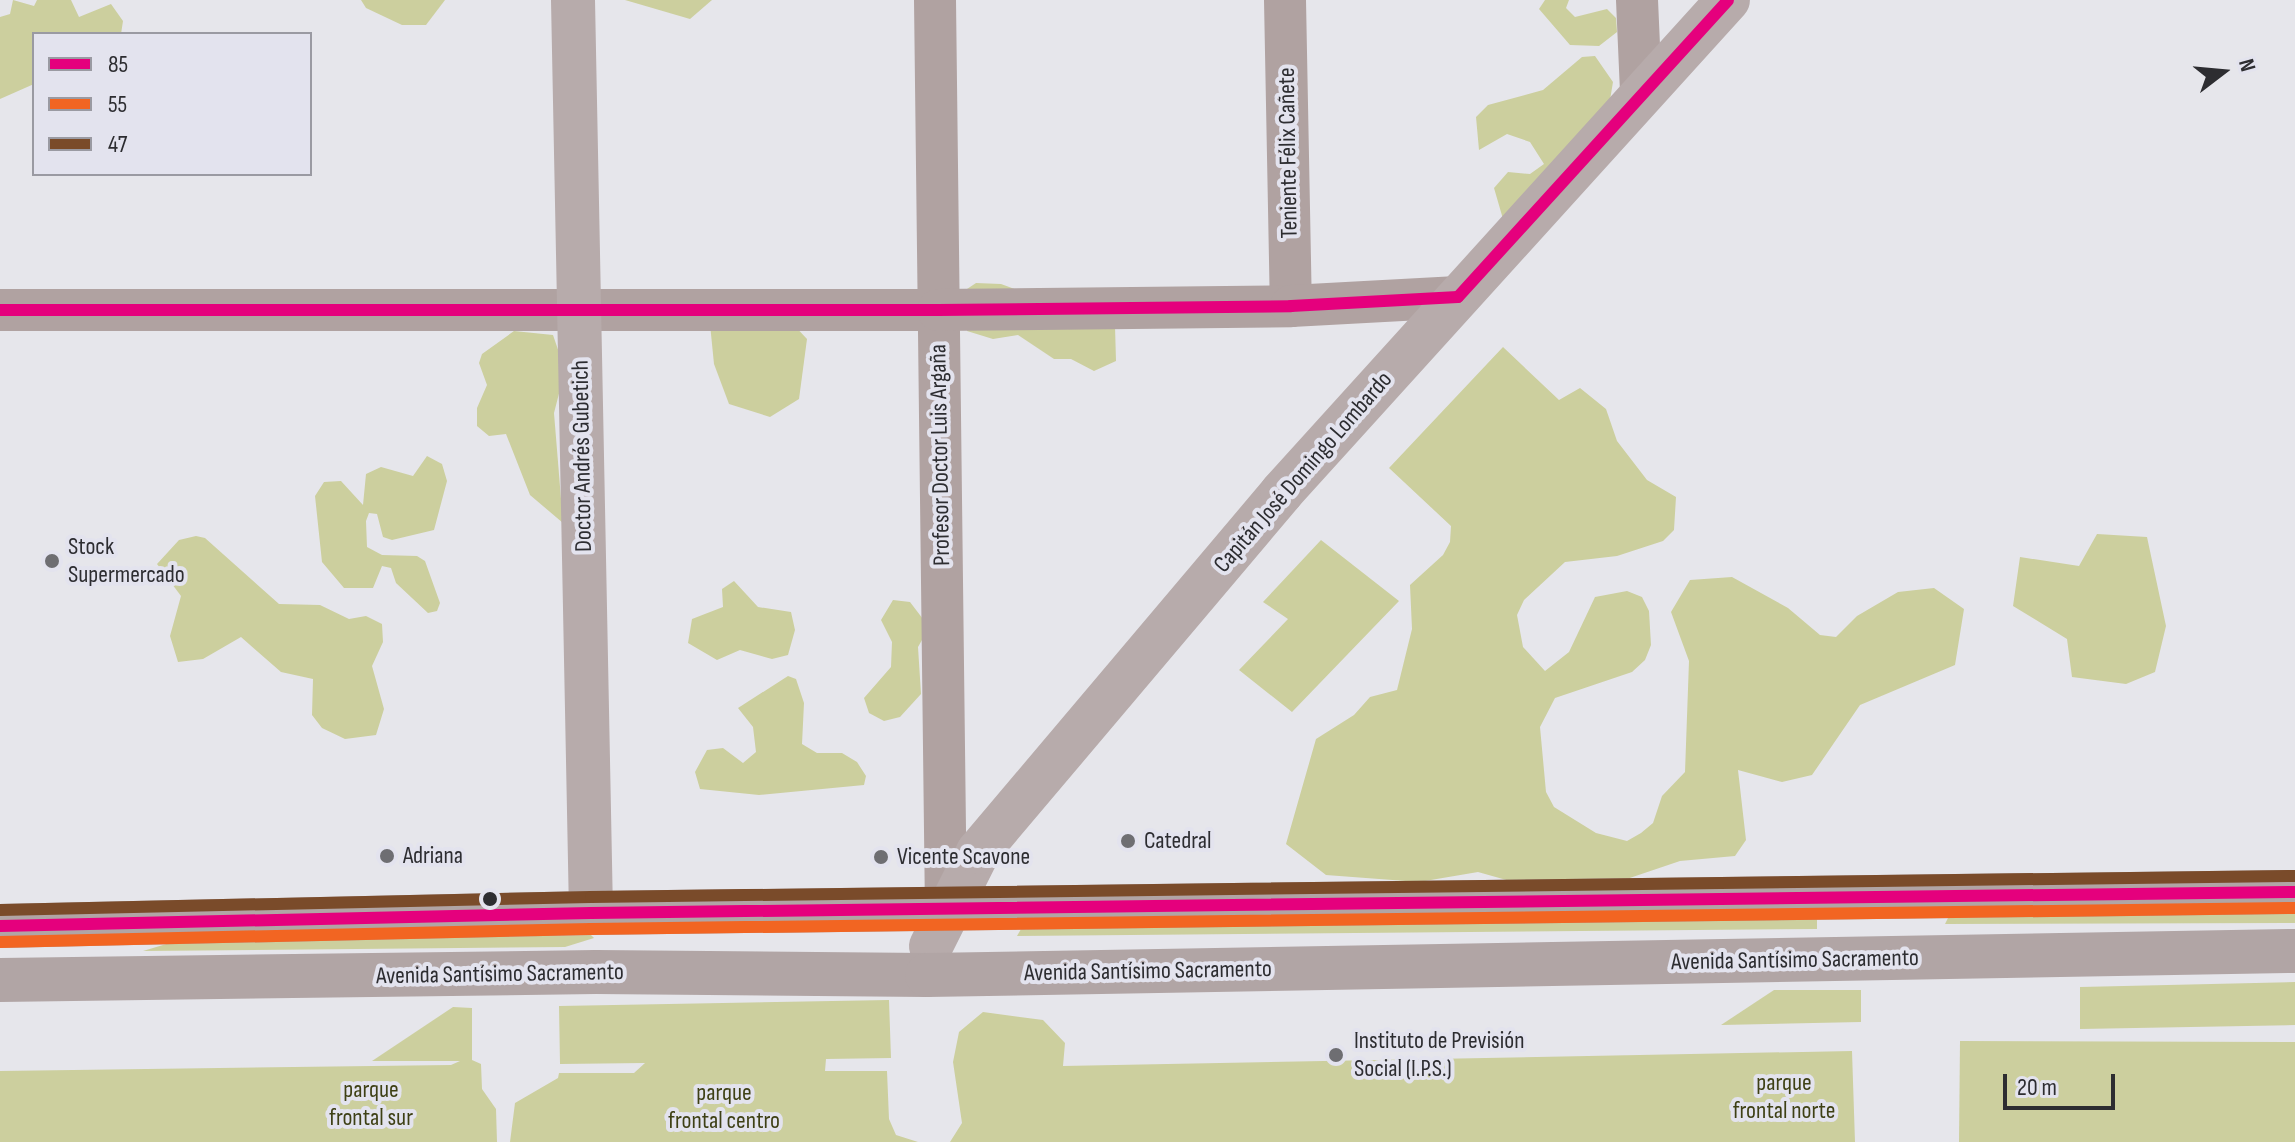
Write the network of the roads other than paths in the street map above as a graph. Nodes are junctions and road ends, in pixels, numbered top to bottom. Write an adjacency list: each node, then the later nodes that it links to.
1 (573, 0): 8 (street, Doctor Andrés Gubetich)
2 (935, 0): 11 (street, Profesor Doctor Luis Argaña)
3 (1285, 0): 9 (street, Teniente Félix Cañete)
4 (1637, 0): 6 (street)
5 (1728, 0): 6 (street, Capitán José Domingo Lombardo)
6 (1641, 93): 7 (street, Capitán José Domingo Lombardo)
7 (1458, 297): 9 (street); 15 (street, Capitán José Domingo Lombardo)
8 (578, 306): 10 (street); 11 (street); 13 (street, Doctor Andrés Gubetich)
9 (1291, 306): 11 (street)
10 (0, 310)
11 (938, 310): 15 (street, Profesor Doctor Luis Argaña)
12 (2295, 892): 15 (main road, Avenida Santísimo Sacramento)
13 (591, 913): 14 (main road, Avenida Santísimo Sacramento); 15 (main road, Avenida Santísimo Sacramento)
14 (0, 926)
15 (935, 944): 16 (main road, Avenida Santísimo Sacramento); 17 (main road, Avenida Santísimo Sacramento)
16 (2295, 951)
17 (0, 980)

